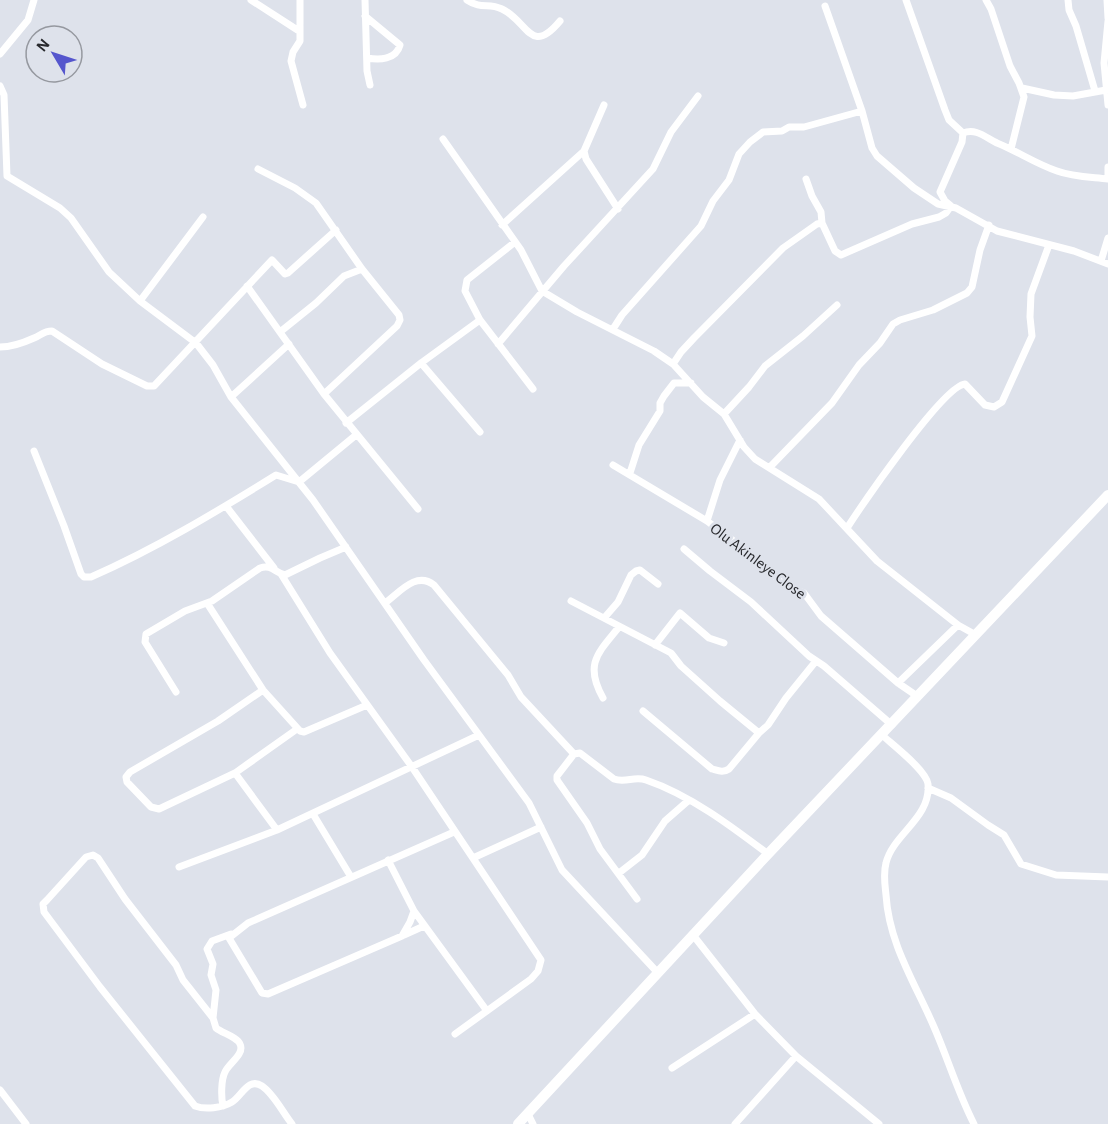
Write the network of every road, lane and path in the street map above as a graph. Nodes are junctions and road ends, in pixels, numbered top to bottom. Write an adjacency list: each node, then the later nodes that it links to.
1 (34, 0): 15 (street)
2 (251, 0): 14 (street)
3 (300, 0): 14 (street)
4 (364, 0): 11 (street)
5 (468, 0): 13 (street)
6 (906, 0): 27 (street)
7 (986, 0): 19 (street)
8 (1068, 0): 21 (street)
9 (1107, 0): 12 (street)
10 (825, 6): 26 (street)
11 (365, 16): 16 (street); 16 (street)
12 (1108, 20): 20 (street)
13 (560, 21)
14 (299, 31): 23 (street)
15 (0, 54)
16 (367, 58): 17 (street)
17 (370, 85)
18 (0, 86): 33 (street)
19 (1022, 88): 21 (street); 29 (street)
20 (1106, 90): 21 (street); 25 (street)
21 (1095, 91)
22 (698, 96): 37 (street)
23 (303, 105)
24 (604, 105): 30 (street)
25 (1108, 105)
26 (862, 111): 36 (street); 53 (street)
27 (963, 133): 29 (street); 36 (street)
28 (443, 139): 40 (street)
29 (1011, 149): 34 (street)
30 (584, 151): 37 (street); 40 (street)
31 (1108, 167): 34 (street)
32 (258, 169): 42 (street)
33 (3, 174): 50 (street)
34 (1108, 178)
35 (806, 179): 39 (street)
36 (951, 206): 39 (street); 41 (street)
37 (618, 209): 49 (street)
38 (203, 217): 50 (street)
39 (822, 224): 60 (street)
40 (502, 225): 44 (street)
41 (989, 225): 45 (street); 72 (street)
42 (336, 230): 47 (street); 48 (street)
43 (1108, 238): 46 (street)
44 (515, 242): 49 (street); 52 (street)
45 (1049, 244): 46 (street); 79 (street)
46 (1104, 263)
47 (362, 269): 54 (street); 63 (street)
48 (247, 286): 54 (street); 55 (street)
49 (542, 291): 53 (street); 57 (street)
50 (140, 301): 55 (street)
51 (837, 305): 65 (street)
52 (480, 320): 57 (street); 59 (street)
53 (612, 329): 60 (street)
54 (280, 332): 56 (street)
55 (196, 343): 58 (street); 64 (street)
56 (289, 344): 63 (street); 64 (street)
57 (498, 344): 62 (street)
58 (0, 347)
59 (421, 363): 66 (street); 67 (street)
60 (673, 364): 61 (street)
61 (691, 383): 65 (street); 73 (street)
62 (533, 389)
63 (324, 394): 66 (street)
64 (231, 397): 74 (street)
65 (724, 414): 69 (street)
66 (346, 423): 68 (street)
67 (480, 432)
68 (356, 435): 74 (street); 77 (street)
69 (740, 440): 72 (street); 78 (street)
70 (34, 451): 76 (street)
71 (614, 465): 73 (street, Olu Akinleye Close)
72 (770, 467): 79 (street)
73 (630, 473): 78 (street, Olu Akinleye Close)
74 (299, 482): 76 (street); 80 (street)
75 (1108, 495): 91 (main road)
76 (226, 506): 82 (street)
77 (418, 509)
78 (707, 521): 95 (street, Olu Akinleye Close)
79 (847, 528): 89 (street)
80 (346, 547): 83 (street); 87 (street)
81 (684, 549): 94 (street)
82 (274, 568): 83 (street); 86 (street)
83 (281, 574): 100 (street)
84 (658, 584): 88 (street)
85 (571, 601): 88 (street)
86 (207, 603): 96 (street); 97 (street)
87 (385, 603): 105 (street); 107 (street)
88 (605, 617): 90 (street)
89 (958, 625): 91 (street); 95 (street)
90 (619, 627): 93 (street); 99 (street)
91 (976, 635): 98 (main road)
92 (724, 643): 93 (street)
93 (655, 645): 104 (street)
94 (816, 661): 102 (street); 104 (street)
95 (898, 683): 98 (street, Olu Akinleye Close)
96 (263, 690): 103 (street); 109 (street)
97 (176, 692)
98 (917, 696): 102 (main road)
99 (603, 698)
100 (367, 705): 103 (street); 108 (street)
101 (643, 711): 104 (street)
102 (892, 725): 106 (main road)
103 (297, 729): 109 (street)
104 (759, 733)
105 (479, 735): 108 (street); 113 (street)
106 (882, 735): 110 (street); 116 (main road)
107 (574, 754): 111 (street); 120 (street)
108 (412, 767): 112 (street); 115 (street)
109 (235, 773): 114 (street)
110 (928, 788): 122 (street); 144 (street)
111 (689, 800): 116 (street); 120 (street)
112 (313, 814): 114 (street); 121 (street)
113 (541, 827): 117 (street); 129 (street)
114 (277, 830): 119 (street)
115 (454, 832): 117 (street); 118 (street)
116 (768, 854): 127 (main road)
117 (473, 858): 130 (street)
118 (388, 860): 121 (street); 124 (street)
119 (179, 867)
120 (619, 873): 123 (street)
121 (351, 877): 126 (street)
122 (1108, 877)
123 (636, 899)
124 (414, 911): 125 (street); 128 (street)
125 (424, 926): 128 (street); 130 (street)
126 (231, 934): 128 (street); 132 (street)
127 (693, 935): 129 (main road); 131 (street)
128 (402, 936)
129 (658, 973): 138 (main road)
130 (487, 1011): 133 (street)
131 (755, 1014): 134 (street); 135 (street)
132 (213, 1018): 137 (street); 137 (street)
133 (455, 1034)
134 (796, 1056): 142 (street); 143 (street)
135 (672, 1068)
136 (0, 1089): 139 (street)
137 (223, 1106): 140 (street)
138 (530, 1119): 141 (main road)
139 (26, 1124)
140 (292, 1124)
141 (518, 1124)
142 (735, 1124)
143 (879, 1124)
144 (974, 1124)

